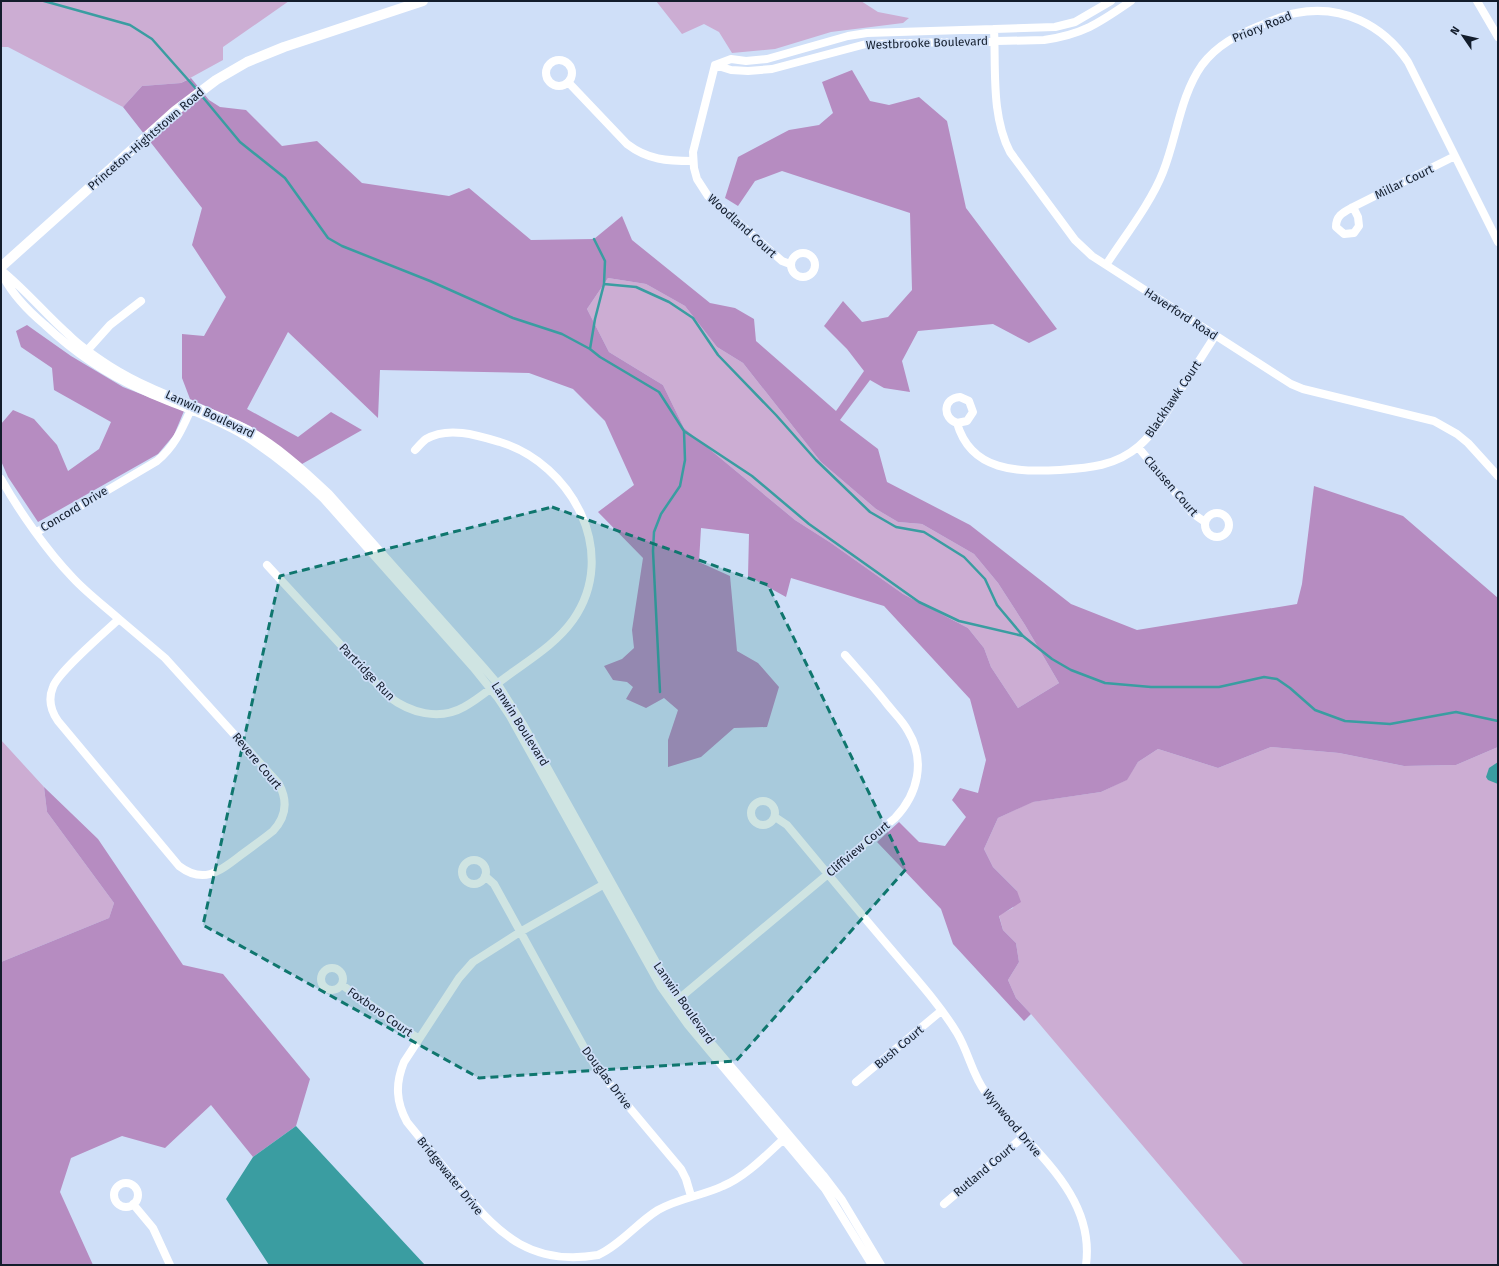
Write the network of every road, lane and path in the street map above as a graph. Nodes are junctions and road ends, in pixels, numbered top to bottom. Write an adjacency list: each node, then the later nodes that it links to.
1 (423, 1): 16 (main road, Princeton-Hightstown Road)
2 (1111, 1): 5 (street, Westbrooke Boulevard)
3 (1131, 1): 7 (street, Westbrooke Boulevard)
4 (1477, 1): 6 (street)
5 (994, 29): 7 (street, Haverford Road); 8 (street, Westbrooke Boulevard)
6 (1498, 37)
7 (994, 41): 8 (street, Westbrooke Boulevard); 15 (street, Haverford Road)
8 (715, 65): 11 (street, Woodland Court)
9 (568, 82): 11 (street)
10 (1455, 156): 12 (street, Millar Court); 13 (street, Priory Road); 15 (street, Priory Road)
11 (693, 161): 14 (street, Woodland Court)
12 (1353, 207)
13 (1498, 242)
14 (790, 264)
15 (1106, 265): 18 (street, Haverford Road)
16 (1, 270): 19 (street, Lanwin Boulevard)
17 (141, 301): 19 (street)
18 (1215, 336): 22 (street, Blackhawk Court); 24 (street, Haverford Road)
19 (85, 353): 20 (street, Lanwin Boulevard)
20 (191, 407): 27 (street, Concord Drive); 31 (street, Lanwin Boulevard)
21 (957, 423): 22 (street, Blackhawk Court)
22 (1138, 447): 26 (street, Clausen Court)
23 (415, 450): 31 (street, Partridge Run)
24 (1498, 476)
25 (1, 478): 27 (street)
26 (1205, 522)
27 (37, 532): 29 (street, Concord Drive)
28 (267, 565): 31 (street, Partridge Run)
29 (119, 618): 29 (street, Revere Court)
30 (845, 655): 33 (street, Cliffview Court)
31 (494, 686): 35 (street, Lanwin Boulevard)
32 (775, 817): 33 (street, Wynwood Drive)
33 (828, 874): 38 (street, Cliffview Court); 39 (street, Wynwood Drive)
34 (485, 876): 36 (street, Douglas Drive)
35 (607, 883): 36 (street, Bridgewater Drive); 38 (street, Lanwin Boulevard)
36 (520, 932): 40 (street, Bridgewater Drive); 44 (street, Douglas Drive)
37 (342, 985): 40 (street, Foxboro Court)
38 (676, 1001): 42 (street, Lanwin Boulevard)
39 (941, 1011): 41 (street, Bush Court); 43 (street, Wynwood Drive)
40 (419, 1039): 47 (street, Bridgewater Drive)
41 (856, 1082)
42 (786, 1137): 44 (street, Bridgewater Drive); 49 (street, Lanwin Boulevard); 50 (street, Lanwin Boulevard)
43 (1023, 1137): 46 (street, Rutland Court); 51 (street, Wynwood Drive)
44 (691, 1196): 47 (street, Bridgewater Drive)
45 (133, 1204): 48 (street)
46 (944, 1204)
47 (561, 1264)
48 (170, 1265)
49 (872, 1265)
50 (881, 1265)
51 (1086, 1265)

